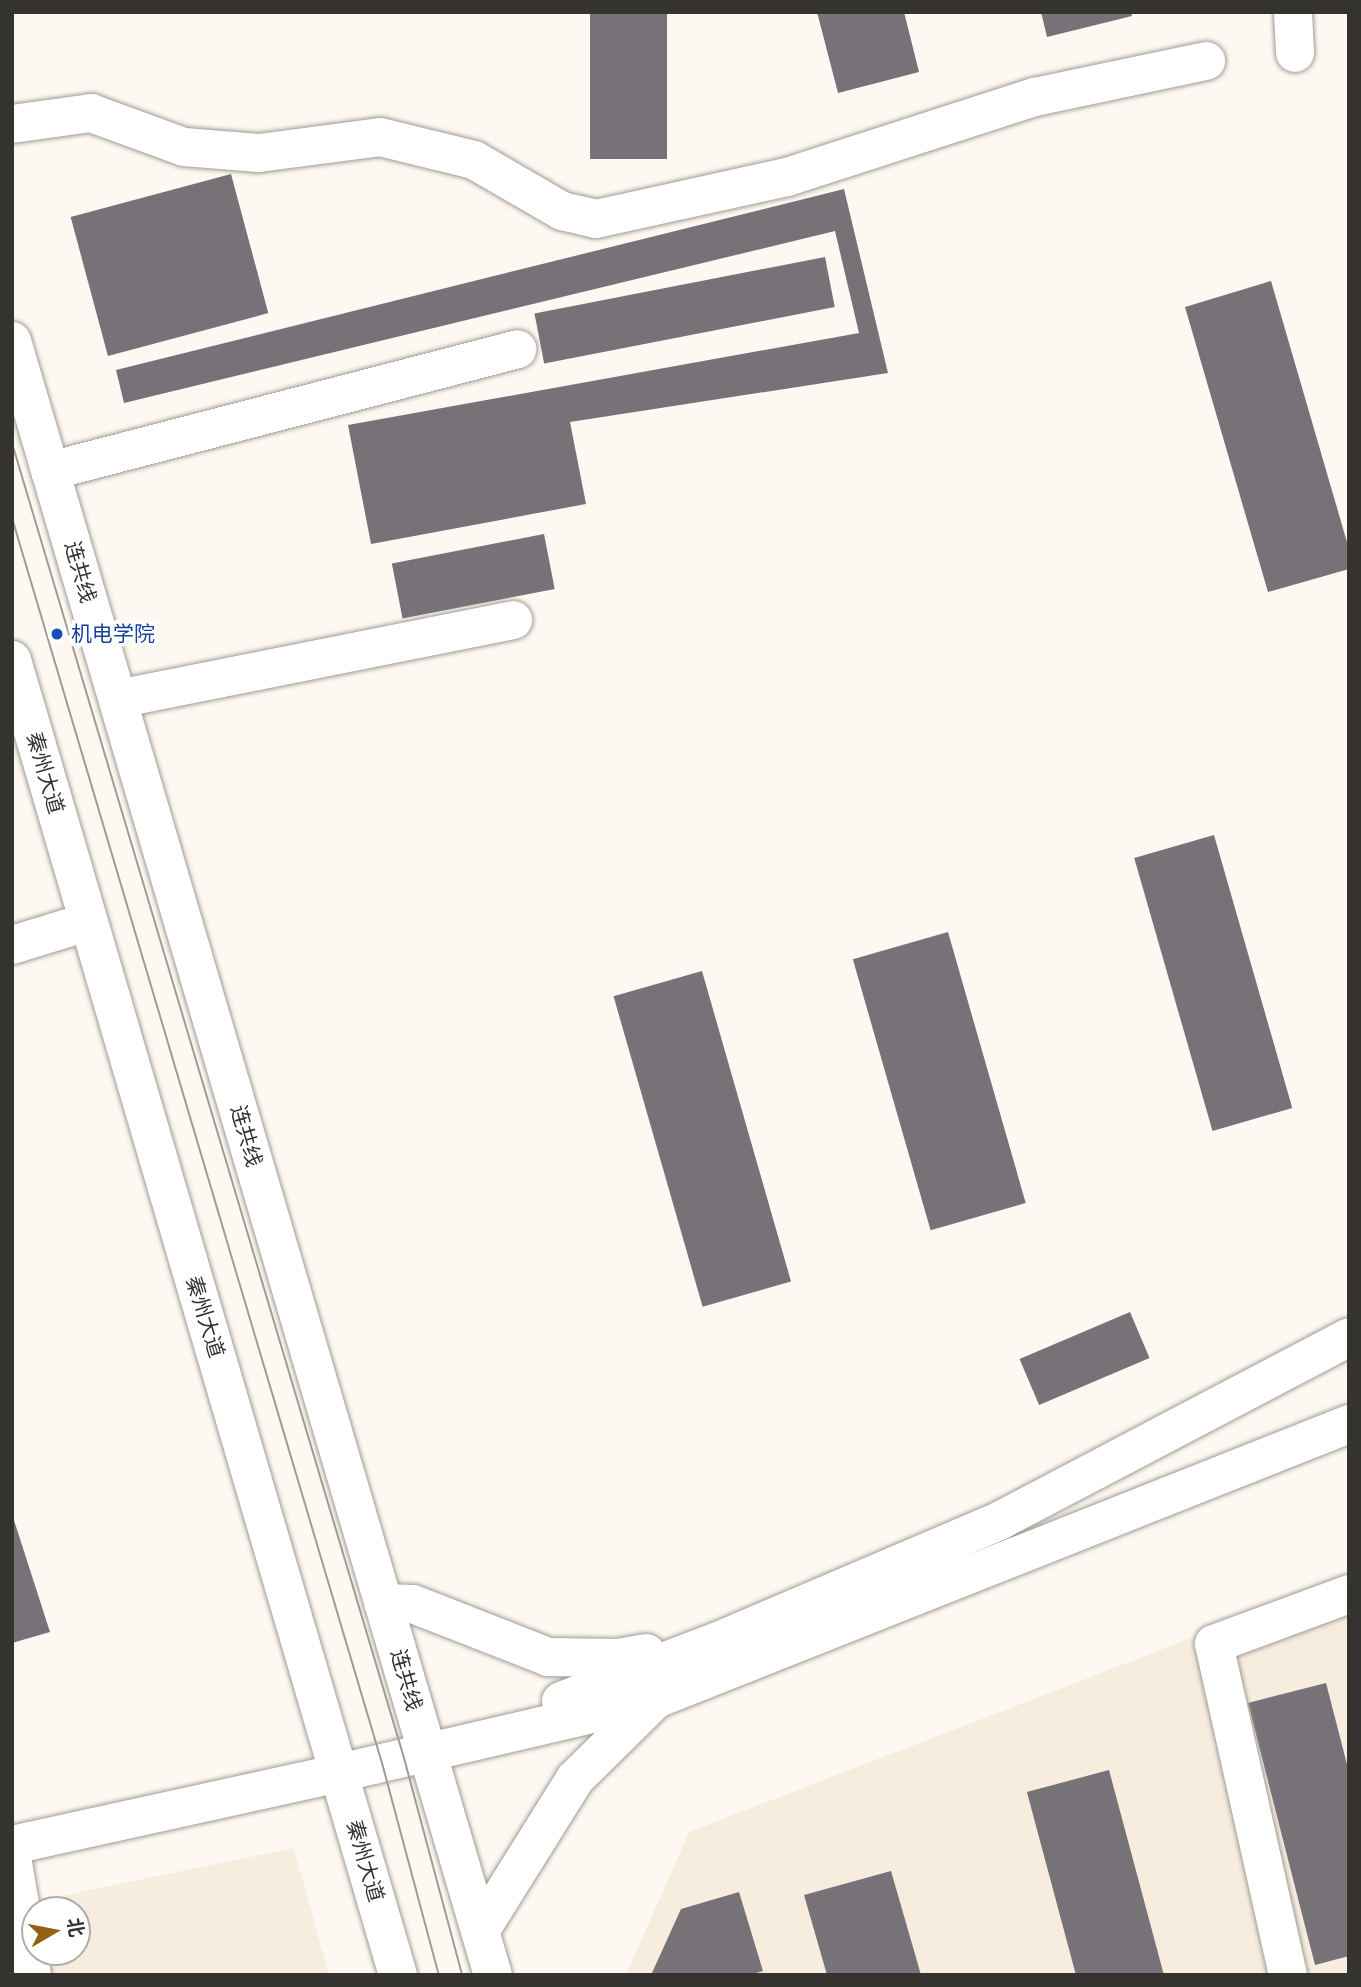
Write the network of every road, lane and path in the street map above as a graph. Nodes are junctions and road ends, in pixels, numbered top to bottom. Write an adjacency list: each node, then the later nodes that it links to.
1 (1293, 12): 2 (main road)
2 (1295, 53)
3 (1206, 61): 4 (main road)
4 (12, 124)
5 (12, 341): 7 (main road, 连共线)
6 (517, 349): 7 (main road)
7 (50, 471): 10 (main road, 连共线)
8 (513, 620): 10 (main road)
9 (14, 669): 11 (main road, 秦州大道)
10 (118, 699): 16 (main road, 连共线)
11 (87, 922): 12 (main road); 20 (main road, 秦州大道)
12 (12, 945)
13 (1349, 1337): 17 (main road)
14 (1349, 1424): 18 (main road)
15 (1349, 1594): 27 (main road)
16 (383, 1603): 17 (main road); 19 (main road, 连共线)
17 (718, 1640): 19 (main road)
18 (656, 1699): 19 (main road); 23 (main road)
19 (427, 1752): 20 (main road); 23 (main road, 连共线)
20 (339, 1773): 21 (main road); 25 (main road, 秦州大道)
21 (12, 1845)
22 (12, 1857): 24 (main road)
23 (480, 1931): 26 (main road)
24 (32, 1975)
25 (398, 1975)
26 (493, 1975)
27 (1288, 1975)

